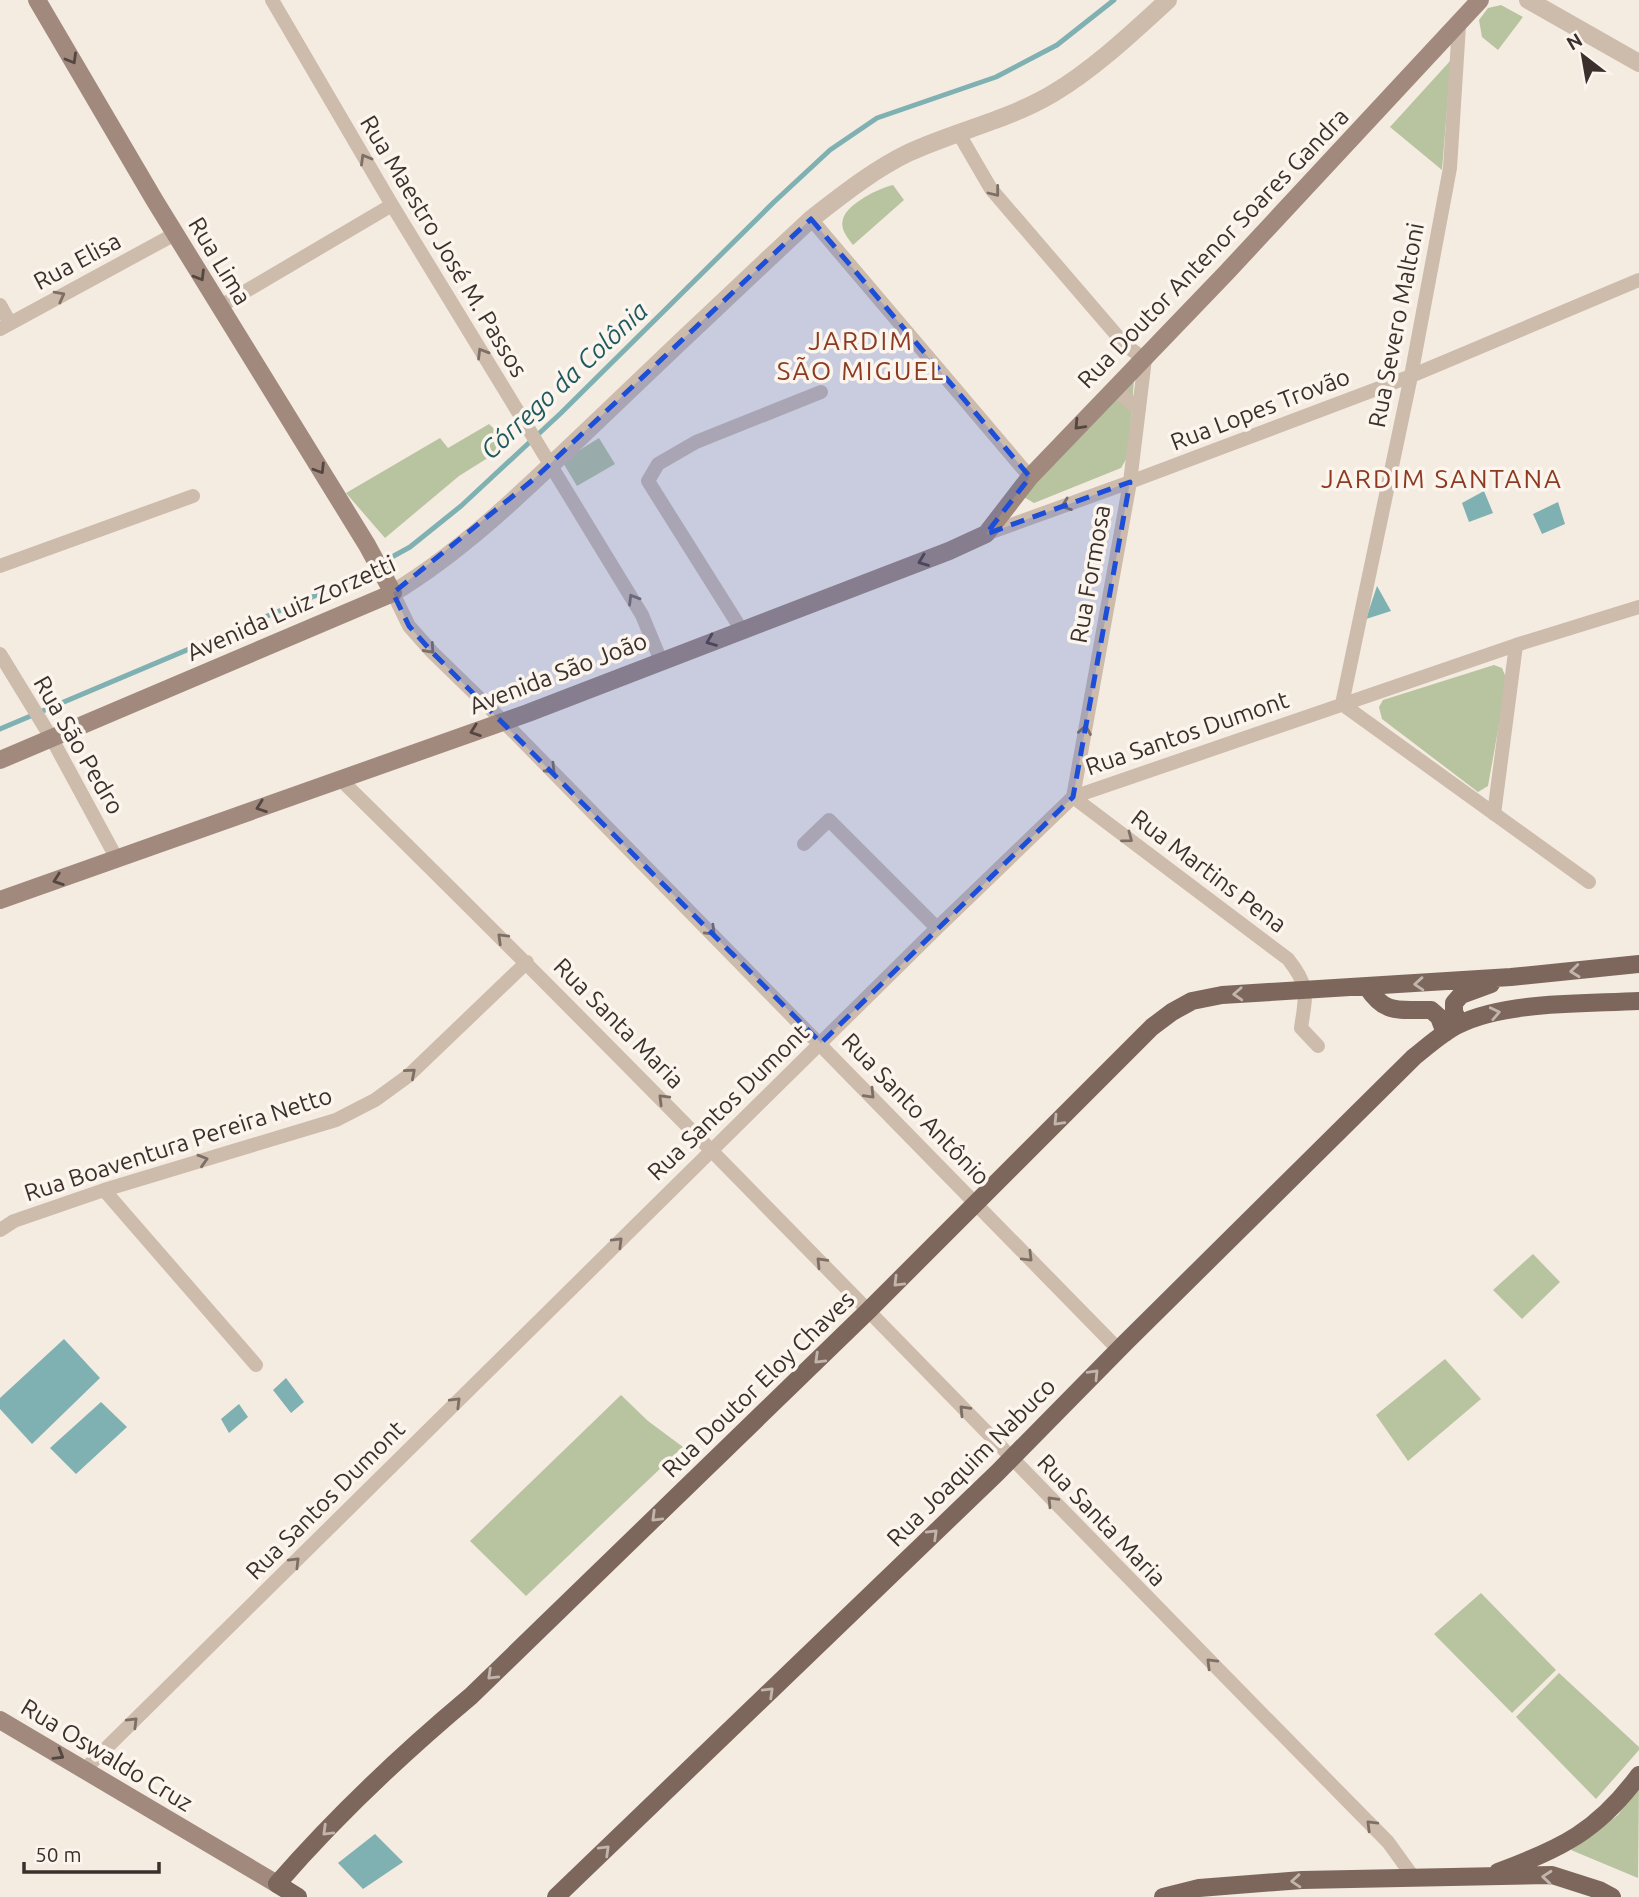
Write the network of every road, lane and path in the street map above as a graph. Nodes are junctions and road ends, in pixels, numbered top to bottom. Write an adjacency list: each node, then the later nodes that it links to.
1 (37, 0): 11 (main road, Rua Lima, one-way to 11)
2 (272, 0): 9 (street, Rua Maestro José M. Passos, one-way to 2)
3 (1168, 0): 8 (street, Avenida Luiz Zorzetti)
4 (1480, 0): 6 (main road, Rua Doutor Antenor Soares Gandra)
5 (1528, 0): 7 (street)
6 (1459, 24): 16 (main road, Rua Doutor Antenor Soares Gandra); 17 (street, Rua Severo Maltoni)
7 (1639, 63)
8 (959, 134): 10 (street, Avenida Luiz Zorzetti); 16 (street, one-way to 16)
9 (392, 205): 14 (street); 21 (street, Rua Maestro José M. Passos, one-way to 9)
10 (811, 219): 21 (street, Avenida Luiz Zorzetti); 22 (street)
11 (175, 234): 14 (main road, Rua Lima, one-way to 14); 15 (street, Rua Elisa, one-way to 11)
12 (1639, 280): 17 (street, Rua Lopes Trovão)
13 (0, 306): 15 (street)
14 (219, 307): 27 (main road, Rua Lima, one-way to 27)
15 (5, 326)
16 (1144, 359): 19 (main road, Rua Doutor Antenor Soares Gandra); 20 (street, Rua Formosa)
17 (1411, 376): 23 (street, Rua Lopes Trovão); 33 (street, Rua Severo Maltoni)
18 (821, 392): 29 (street)
19 (1109, 393): 20 (street); 22 (main road, Rua Doutor Antenor Soares Gandra, one-way to 22)
20 (1139, 410): 23 (street, Rua Formosa)
21 (546, 456): 27 (street, Avenida Luiz Zorzetti); 32 (street, Rua Maestro José M. Passos, one-way to 21)
22 (1030, 477): 25 (main road, Rua Doutor Antenor Soares Gandra)
23 (1130, 482): 25 (street, Avenida São João, one-way to 25); 38 (street, Rua Formosa, one-way to 23)
24 (193, 496): 26 (street)
25 (986, 534): 29 (main road, Avenida São João, one-way to 29)
26 (0, 566)
27 (390, 586): 34 (street, one-way to 34); 35 (main road, Avenida Luiz Zorzetti)
28 (1639, 607): 30 (street, Rua Santos Dumont)
29 (741, 629): 32 (main road, Avenida São João, one-way to 32)
30 (1516, 645): 33 (street, Rua Santos Dumont); 39 (street)
31 (0, 654): 35 (street, Rua São Pedro)
32 (661, 661): 34 (main road, Avenida São João)
33 (1342, 704): 38 (street, Rua Santos Dumont); 39 (street)
34 (503, 721): 37 (main road, Avenida São João, one-way to 37); 52 (street, Rua Santo Antônio, one-way to 52)
35 (52, 739): 36 (main road, Avenida Luiz Zorzetti); 41 (street, Rua São Pedro)
36 (0, 760)
37 (340, 779): 41 (main road, Avenida São João, one-way to 41); 45 (street, Rua Santa Maria, one-way to 37)
38 (1073, 797): 44 (street, Rua Santos Dumont); 49 (street, Rua Martins Pena, one-way to 49)
39 (1494, 814): 42 (street)
40 (804, 844): 44 (street)
41 (117, 859): 43 (main road, Avenida São João, one-way to 43)
42 (1589, 881)
43 (0, 900)
44 (937, 928): 52 (street, Rua Santos Dumont)
45 (527, 962): 54 (street, Rua Santa Maria, one-way to 45); 55 (street, Rua Boaventura Pereira Netto, one-way to 45)
46 (1639, 964): 47 (main road, one-way to 47)
47 (1511, 977): 48 (main road, Rua Doutor Eloy Chaves, one-way to 48); 51 (main road)
48 (1367, 987): 49 (main road, Rua Doutor Eloy Chaves); 51 (main road)
49 (1306, 991): 53 (street); 56 (main road, Rua Doutor Eloy Chaves, one-way to 56)
50 (1639, 1001): 51 (main road, Rua Joaquim Nabuco, one-way to 50)
51 (1452, 1028): 59 (main road, Rua Joaquim Nabuco)
52 (821, 1043): 54 (street, Rua Santos Dumont); 56 (street, Rua Santo Antônio, one-way to 56)
53 (1318, 1046)
54 (712, 1149): 58 (street, Rua Santa Maria, one-way to 54); 63 (street, Rua Santos Dumont, one-way to 54)
55 (104, 1189): 57 (street, Rua Boaventura Pereira Netto); 60 (street)
56 (976, 1205): 58 (main road, Rua Doutor Eloy Chaves, one-way to 58); 59 (street, Rua Santo Antônio, one-way to 59)
57 (0, 1230)
58 (869, 1311): 61 (street, Rua Santa Maria, one-way to 58); 67 (main road, Rua Doutor Eloy Chaves, one-way to 67)
59 (1118, 1349): 61 (main road, Rua Joaquim Nabuco, one-way to 59)
60 (256, 1365)
61 (1012, 1459): 66 (street, Rua Santa Maria, one-way to 61); 69 (main road, Rua Joaquim Nabuco, one-way to 61)
62 (0, 1720): 63 (main road, Rua Oswaldo Cruz, one-way to 63)
63 (84, 1770): 67 (main road, Rua Oswaldo Cruz)
64 (1639, 1775): 65 (main road)
65 (1485, 1877): 66 (main road); 71 (main road, one-way to 65)
66 (1415, 1878): 70 (main road, one-way to 70)
67 (277, 1884): 68 (main road, Rua Oswaldo Cruz)
68 (298, 1897)
69 (556, 1897)
70 (1163, 1897)
71 (1612, 1897)

